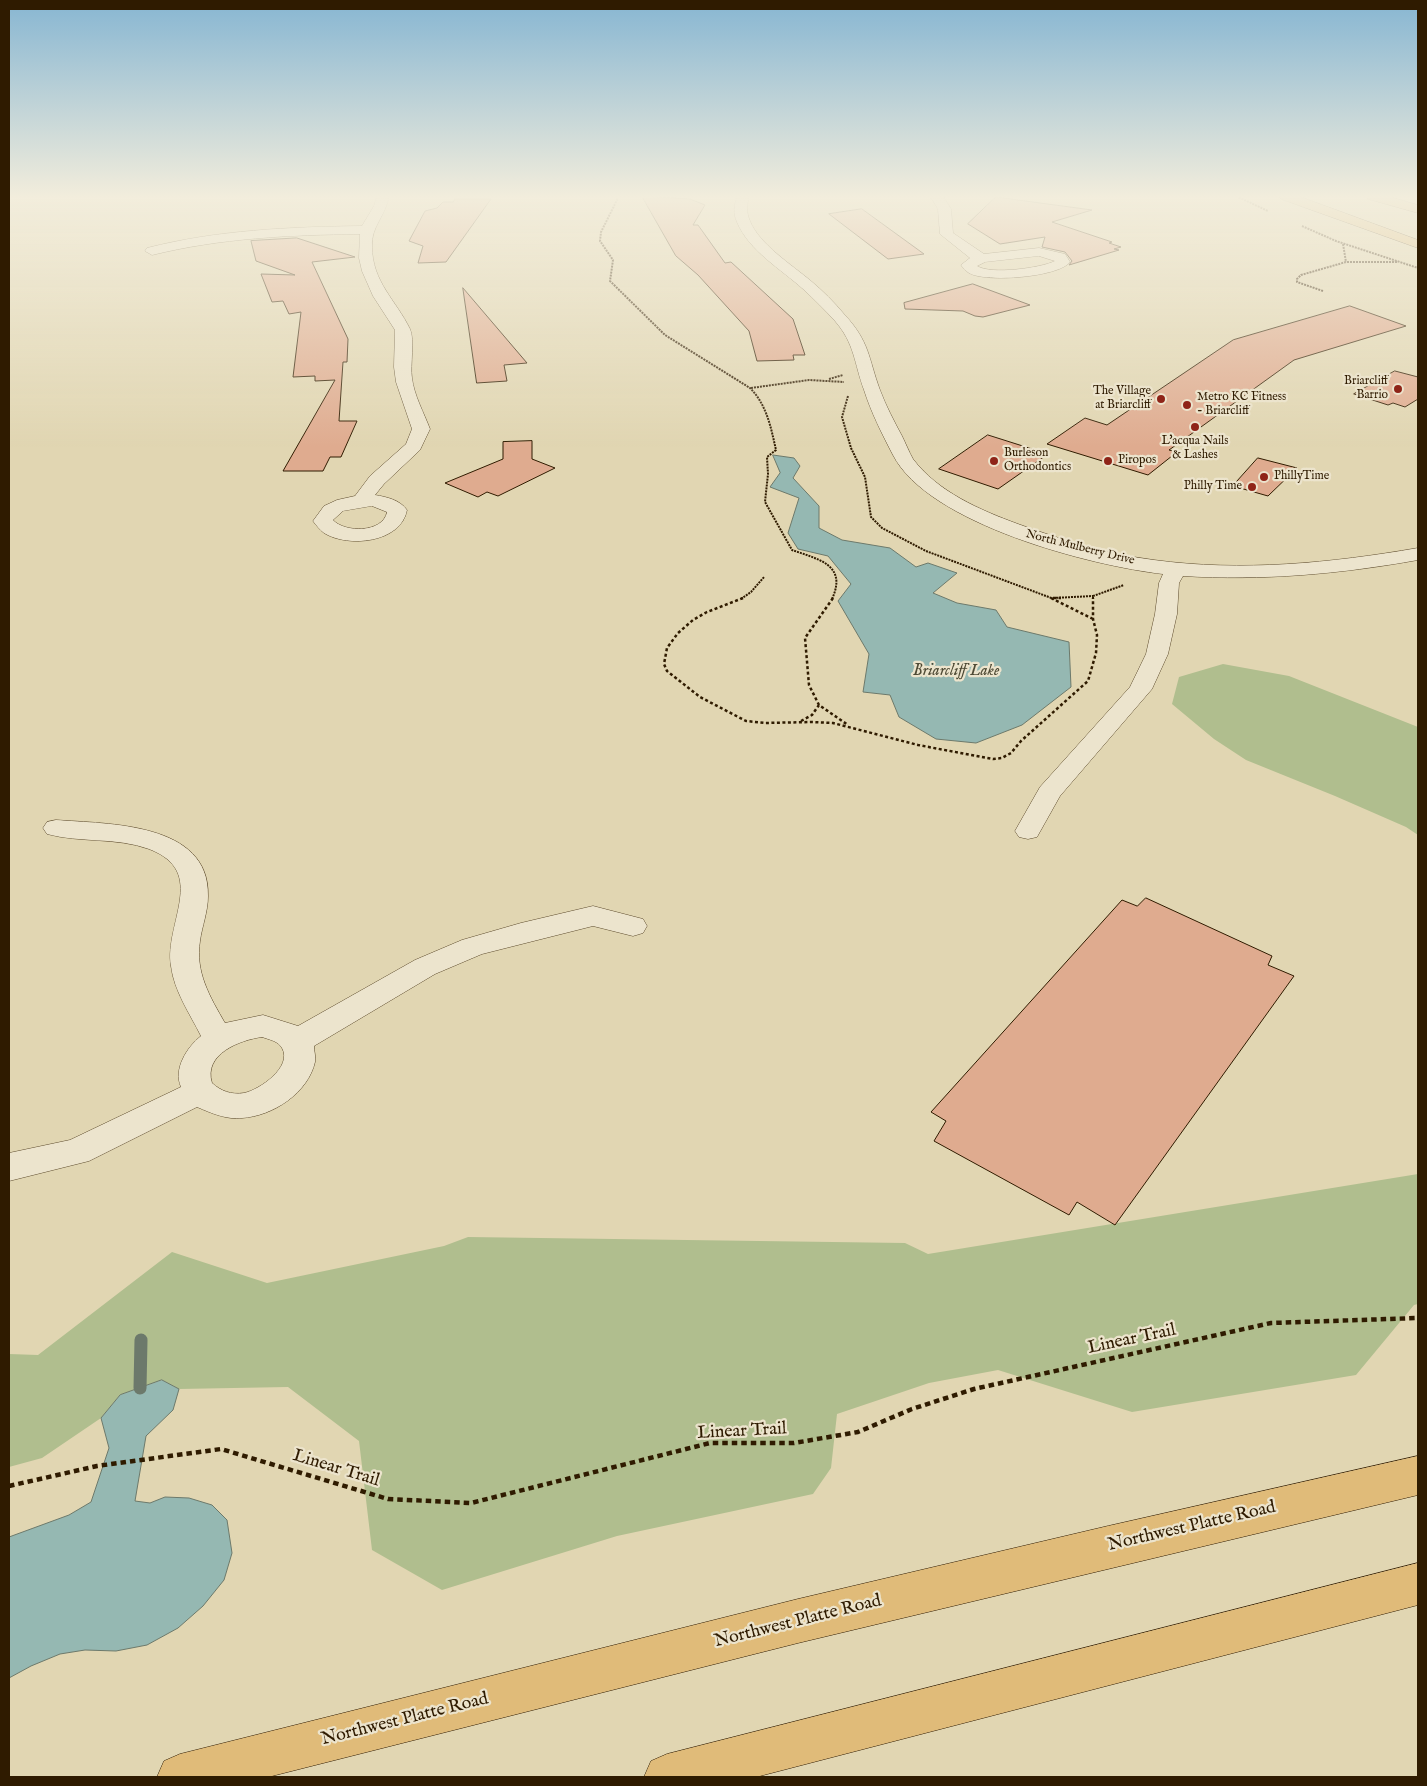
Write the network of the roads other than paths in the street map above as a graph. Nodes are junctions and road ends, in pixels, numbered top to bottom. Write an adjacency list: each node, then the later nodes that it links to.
1 (373, 279): 3 (street)
2 (802, 279): 5 (street, North Mulberry Drive)
3 (360, 502)
4 (1418, 554): 5 (street, North Mulberry Drive)
5 (1176, 569): 7 (street)
6 (56, 828): 9 (street)
7 (1028, 831)
8 (633, 926): 10 (street)
9 (218, 1039): 10 (street); 11 (street)
10 (296, 1042): 11 (street)
11 (199, 1092): 12 (street)
12 (9, 1167)
13 (1418, 1475): 15 (main road, Northwest Platte Road)
14 (1418, 1584): 16 (main road)
15 (180, 1777)
16 (667, 1777)

